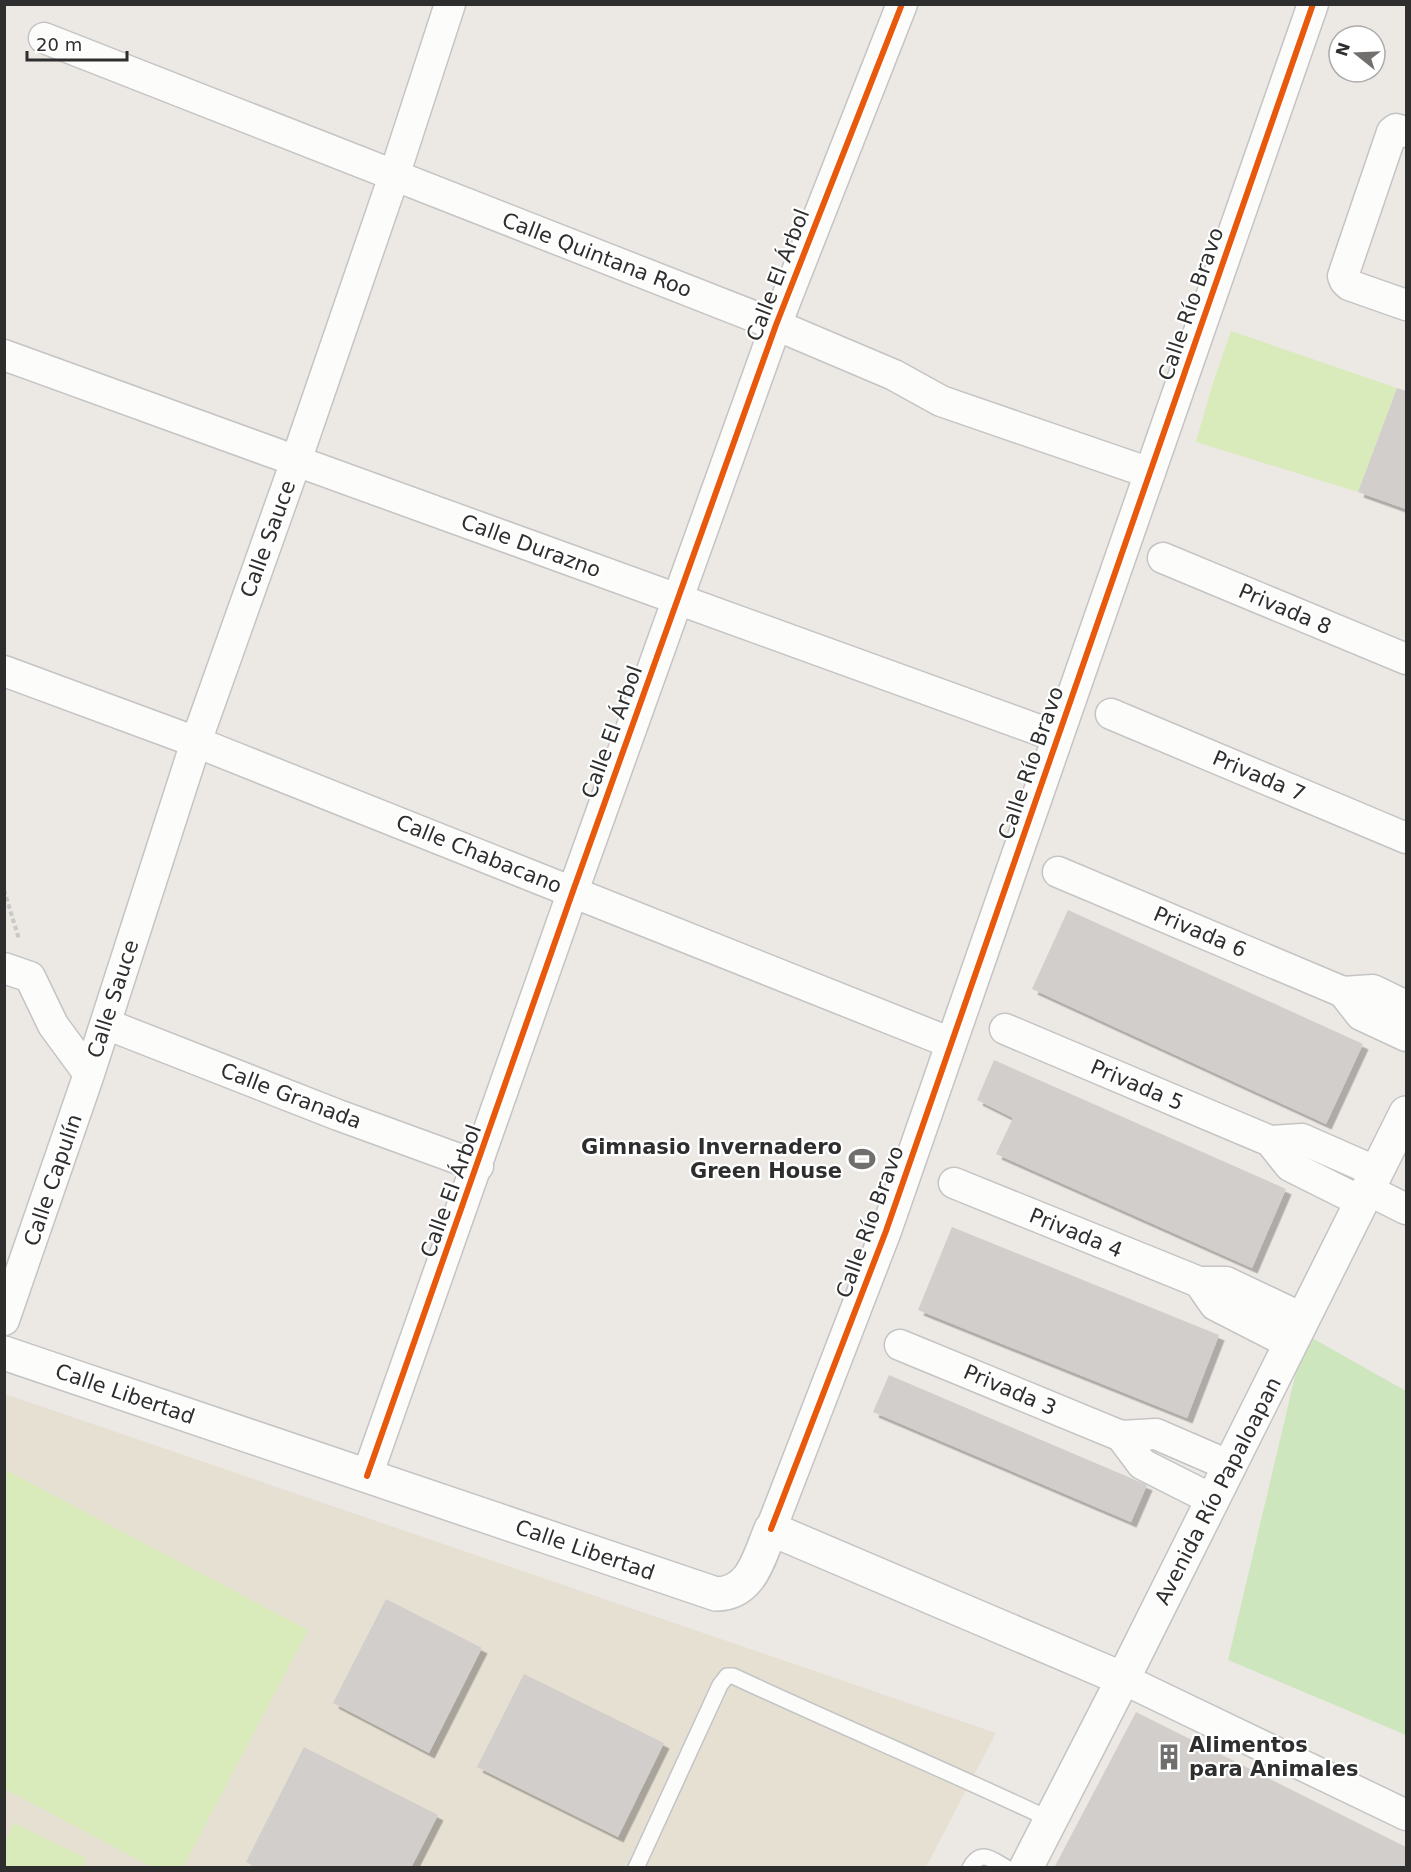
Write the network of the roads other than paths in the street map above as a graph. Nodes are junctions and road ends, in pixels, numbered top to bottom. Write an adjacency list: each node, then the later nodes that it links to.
1 (450, 4): 6 (street, Calle Sauce)
2 (902, 4): 8 (street, Calle El Árbol)
3 (1313, 4): 11 (street, Calle Río Bravo)
4 (44, 38): 6 (street, Calle Quintana Roo)
5 (1407, 132): 7 (street)
6 (394, 176): 8 (street, Calle Quintana Roo); 10 (street, Calle Sauce)
7 (1407, 305)
8 (776, 326): 11 (street, Calle Quintana Roo); 13 (street, Calle El Árbol)
9 (4, 355): 10 (street, Calle Durazno)
10 (296, 461): 13 (street, Calle Durazno); 18 (street, Calle Sauce)
11 (1150, 473): 17 (street, Calle Río Bravo)
12 (1163, 558): 14 (street, Privada 8)
13 (677, 599): 17 (street, Calle Durazno); 21 (street, Calle El Árbol)
14 (1407, 659)
15 (4, 671): 18 (street, Calle Chabacano)
16 (1111, 714): 19 (street, Privada 7)
17 (1058, 737): 28 (street, Calle Río Bravo)
18 (196, 742): 21 (street, Calle Chabacano); 25 (street, Calle Sauce)
19 (1407, 838)
20 (1058, 872): 23 (street, Privada 6)
21 (573, 891): 28 (street, Calle Chabacano); 31 (street, Calle El Árbol)
22 (17, 973): 29 (street)
23 (1343, 992): 24 (street, Privada 6); 27 (street, Privada 6)
24 (1407, 1006)
25 (106, 1024): 29 (street, Calle Sauce); 31 (street, Calle Granada)
26 (1005, 1029): 33 (street, Privada 5)
27 (1407, 1036)
28 (951, 1043): 43 (street, Calle Río Bravo)
29 (89, 1074): 35 (street, Calle Capulín)
30 (1407, 1113): 33 (main road, Avenida Río Papaloapan)
31 (478, 1166): 41 (street, Calle El Árbol)
32 (954, 1183): 36 (street, Privada 4)
33 (1369, 1188): 34 (street, Privada 5); 36 (main road, Avenida Río Papaloapan)
34 (1407, 1209)
35 (4, 1320)
36 (1297, 1331): 40 (main road, Avenida Río Papaloapan)
37 (900, 1345): 39 (street, Privada 3)
38 (4, 1353): 41 (main road, Calle Libertad)
39 (1121, 1436): 40 (street, Privada 3); 42 (street)
40 (1230, 1466): 42 (main road, Avenida Río Papaloapan)
41 (367, 1476): 43 (main road, Calle Libertad)
42 (1213, 1500): 44 (main road, Avenida Río Papaloapan)
43 (771, 1530): 44 (main road)
44 (1123, 1679): 45 (street); 46 (main road, Avenida Río Papaloapan)
45 (1407, 1815)
46 (1051, 1820): 47 (lane); 50 (main road, Avenida Río Papaloapan)
47 (636, 1868)
48 (970, 1868): 49 (lane)
49 (1007, 1868)
50 (1026, 1868)

